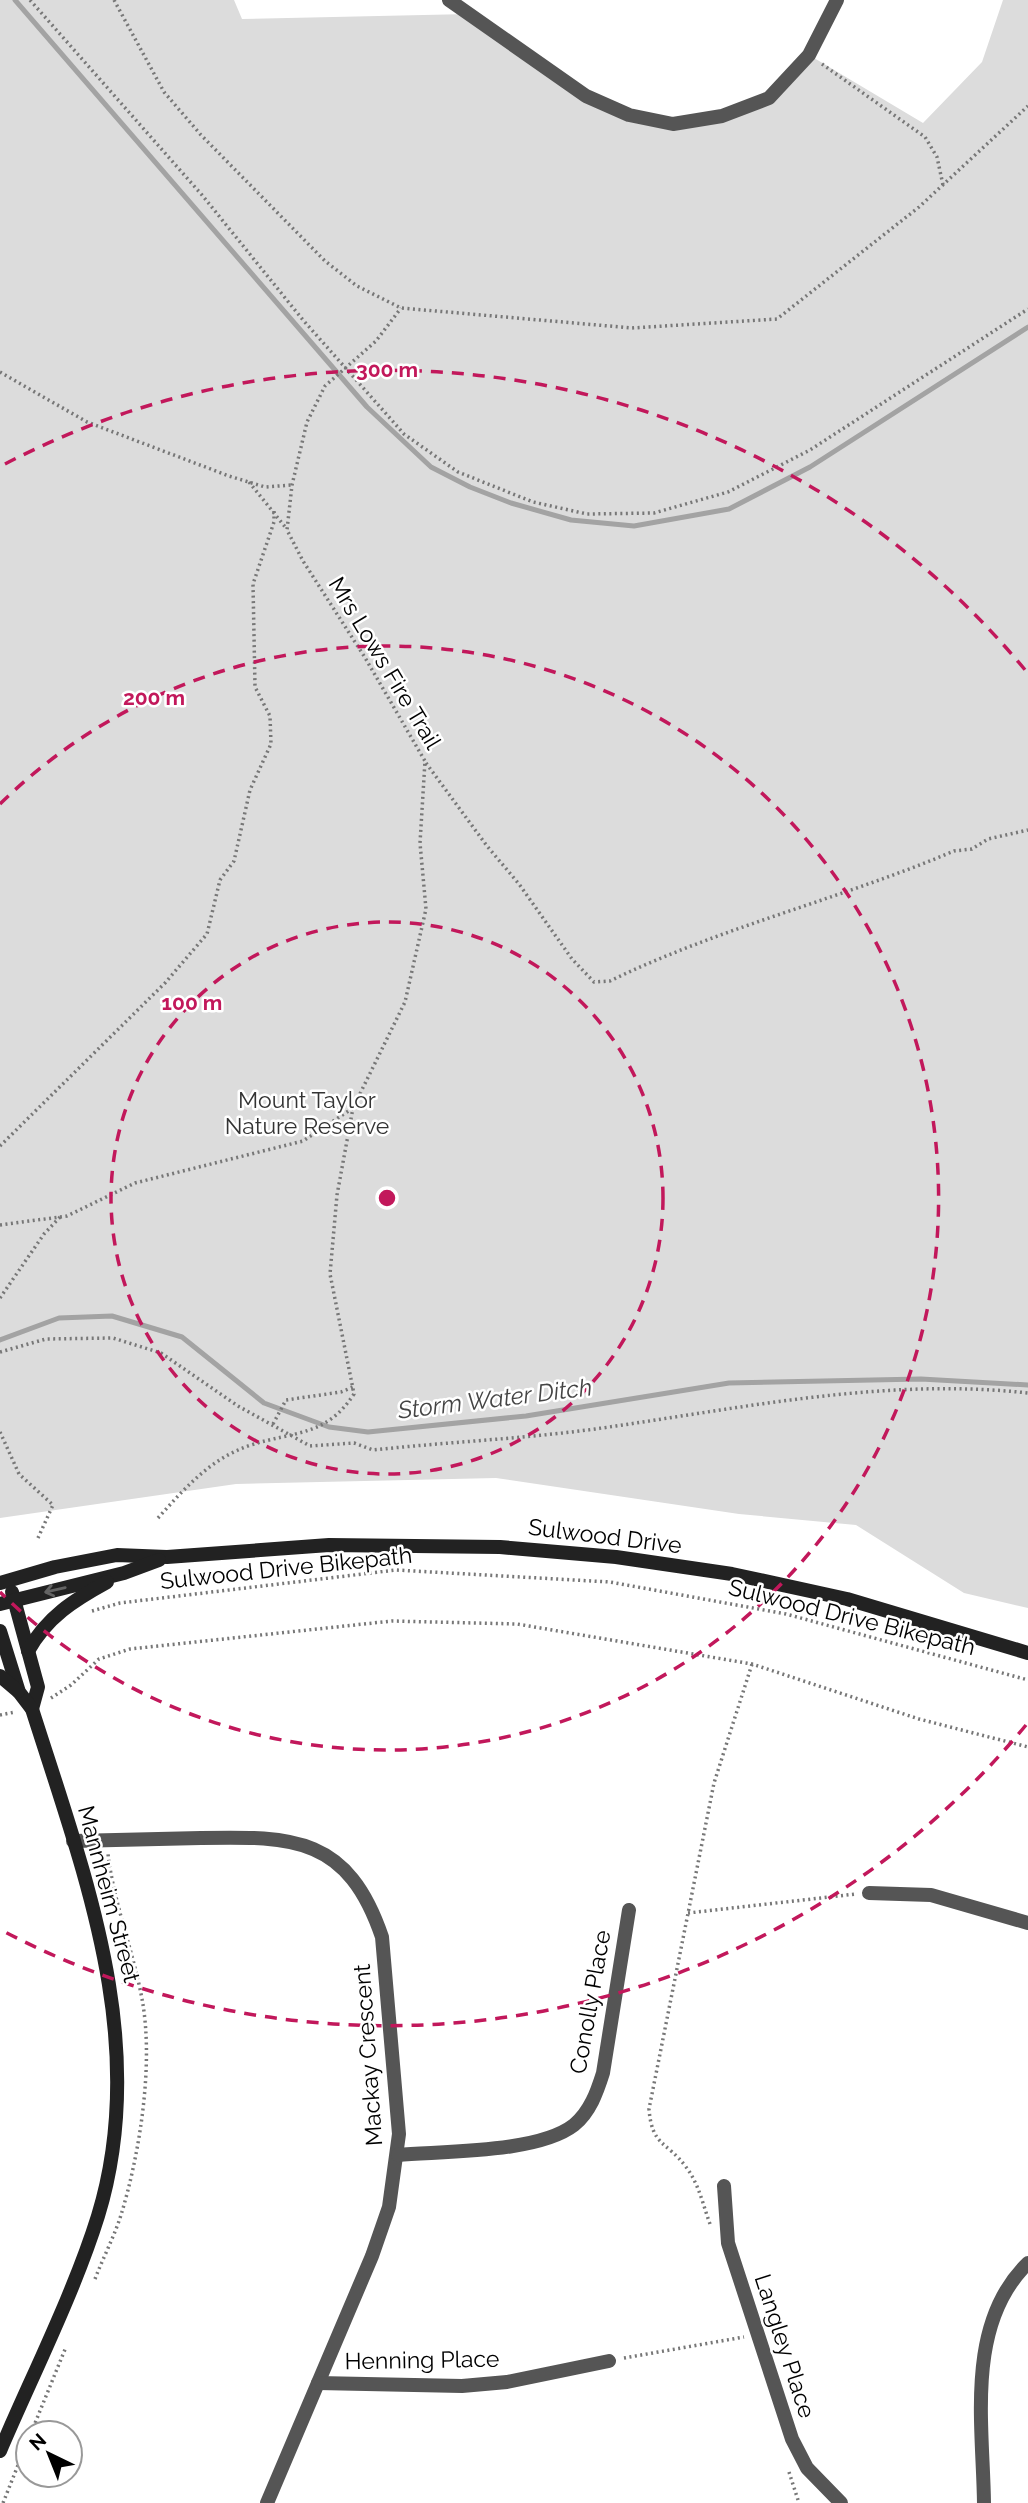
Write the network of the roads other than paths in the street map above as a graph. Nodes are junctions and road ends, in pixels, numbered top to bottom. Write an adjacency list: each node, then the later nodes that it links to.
1 (449, 0): 2 (street)
2 (836, 0)
3 (167, 1557): 4 (main road, Sulwood Drive); 5 (main road, Sulwood Drive); 9 (main road, Sulwood Drive)
4 (124, 1573): 6 (main road, Sulwood Drive, one-way to 6); 8 (main road)
5 (5, 1582): 6 (main road, Mannheim Street)
6 (7, 1602): 8 (main road, Mannheim Street)
7 (0, 1631): 11 (main road, Mannheim Street)
8 (28, 1651): 12 (main road, Mannheim Street)
9 (1028, 1653)
10 (0, 1676): 11 (main road)
11 (19, 1692): 12 (main road, Mannheim Street)
12 (33, 1709): 13 (main road, Mannheim Street)
13 (73, 1841): 17 (street, Mackay Crescent); 22 (main road, Mannheim Street)
14 (869, 1893): 16 (street)
15 (629, 1910): 17 (street, Conolly Place)
16 (1028, 1923)
17 (398, 2155): 21 (street, Mackay Crescent)
18 (724, 2186): 24 (street, Langley Place)
19 (1028, 2263): 25 (street)
20 (609, 2361): 21 (street, Henning Place)
21 (318, 2384): 23 (street, Mackay Crescent)
22 (0, 2451)
23 (267, 2503)
24 (841, 2503)
25 (984, 2503)

